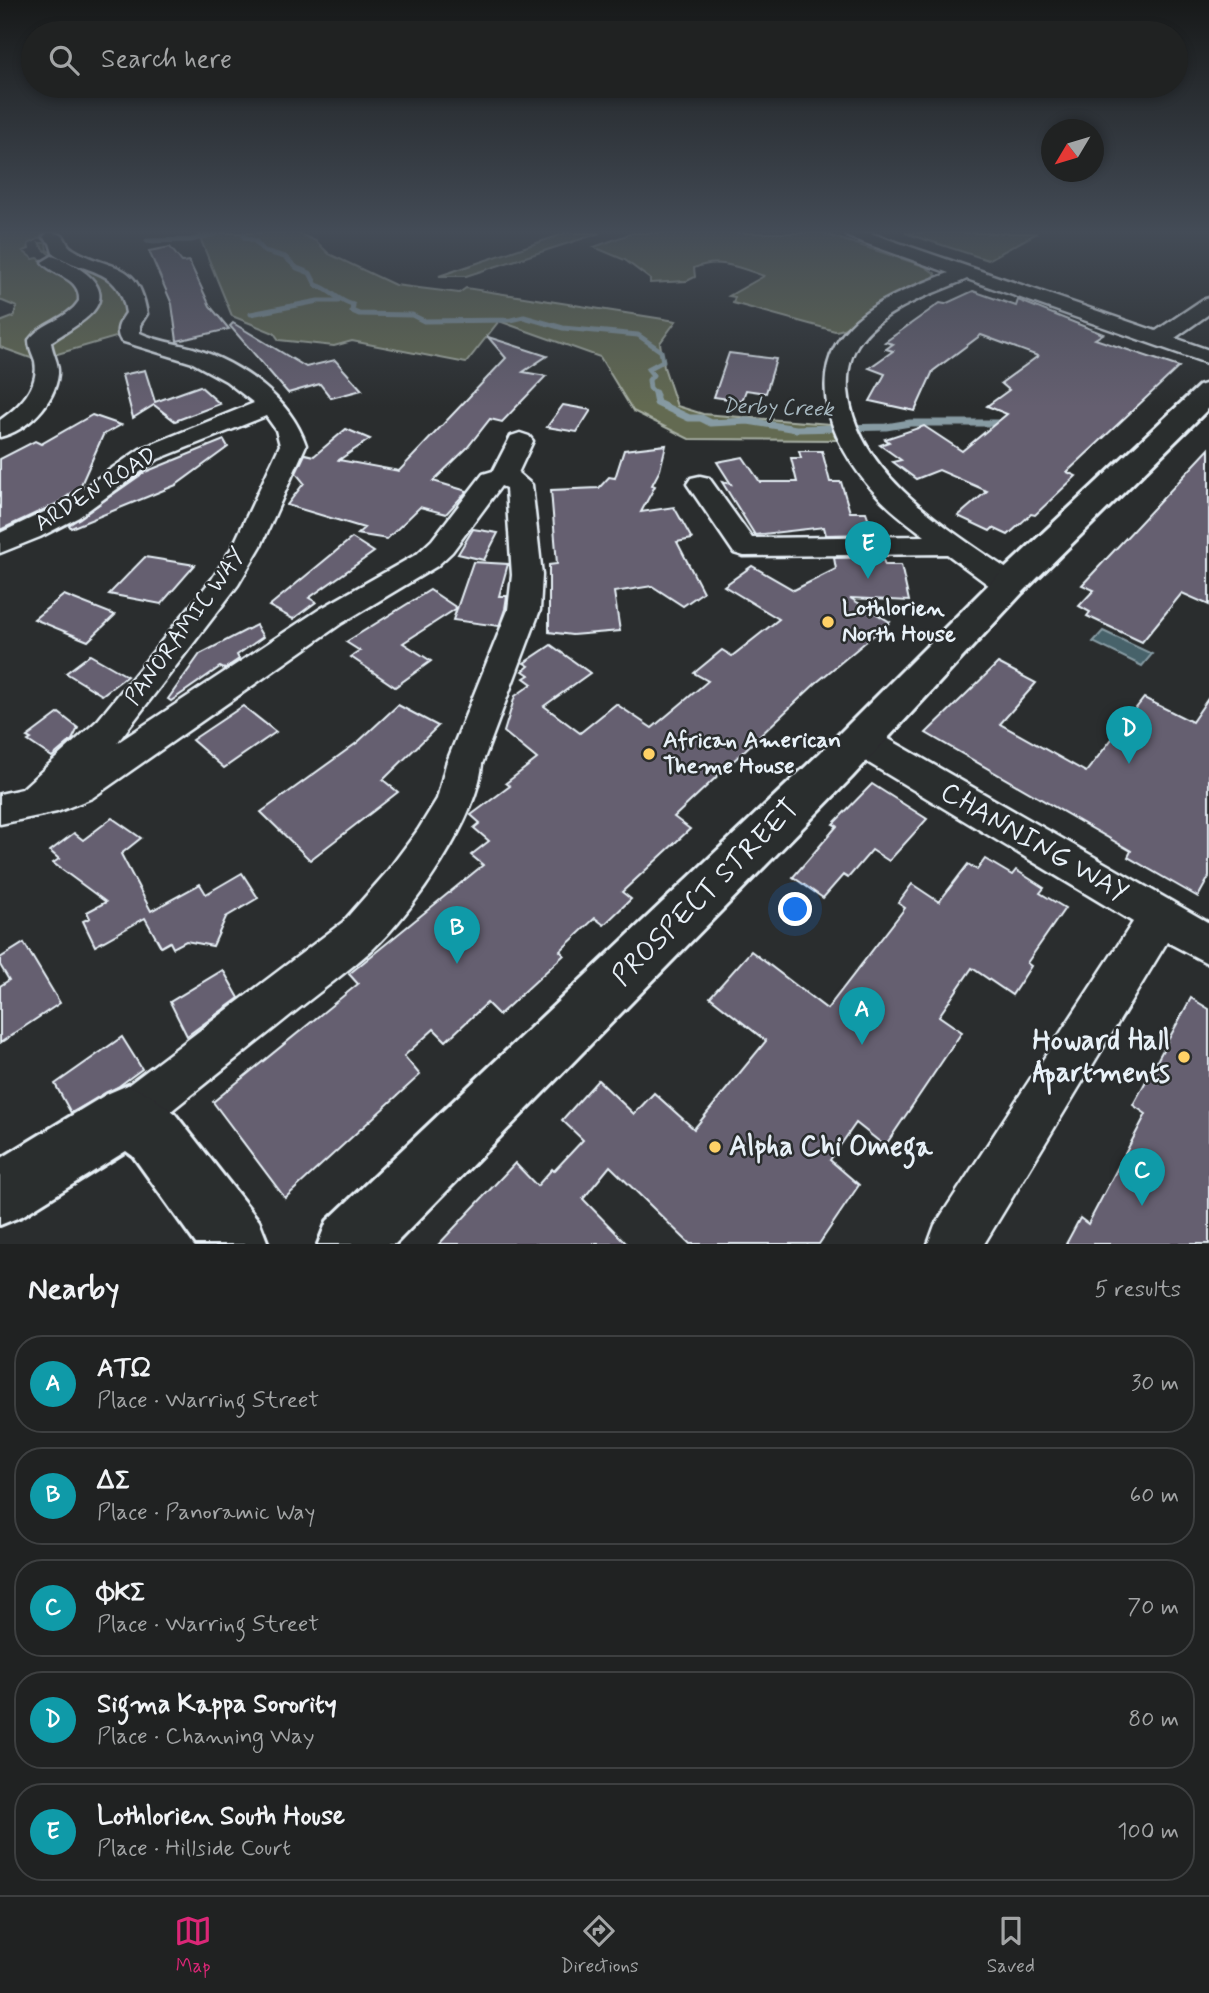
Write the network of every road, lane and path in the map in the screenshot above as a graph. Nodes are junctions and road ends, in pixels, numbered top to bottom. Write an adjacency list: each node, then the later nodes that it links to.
1 (90, 291): 10 (street, PANORAMIC WAY)
2 (132, 291): 9 (street, PANORAMIC WAY)
3 (924, 291): 13 (street)
4 (1022, 291): 6 (street)
5 (1209, 304): 6 (street)
6 (1159, 339): 7 (street)
7 (1209, 357)
8 (1209, 392): 14 (street, PROSPECT STREET)
9 (271, 405): 12 (street, ARDEN ROAD); 16 (street, PANORAMIC WAY)
10 (0, 430)
11 (700, 484): 13 (street)
12 (0, 544)
13 (951, 545): 14 (street)
14 (1009, 585): 15 (street, PROSPECT STREET)
15 (860, 740): 17 (street, CHANNING WAY); 22 (street, PROSPECT STREET)
16 (17, 805): 19 (street, PANORAMIC WAY)
17 (1160, 916): 18 (street, CHANNING WAY); 23 (street)
18 (1209, 945)
19 (128, 1115): 20 (street); 21 (street)
20 (0, 1194)
21 (236, 1244)
22 (350, 1244)
23 (954, 1244)

